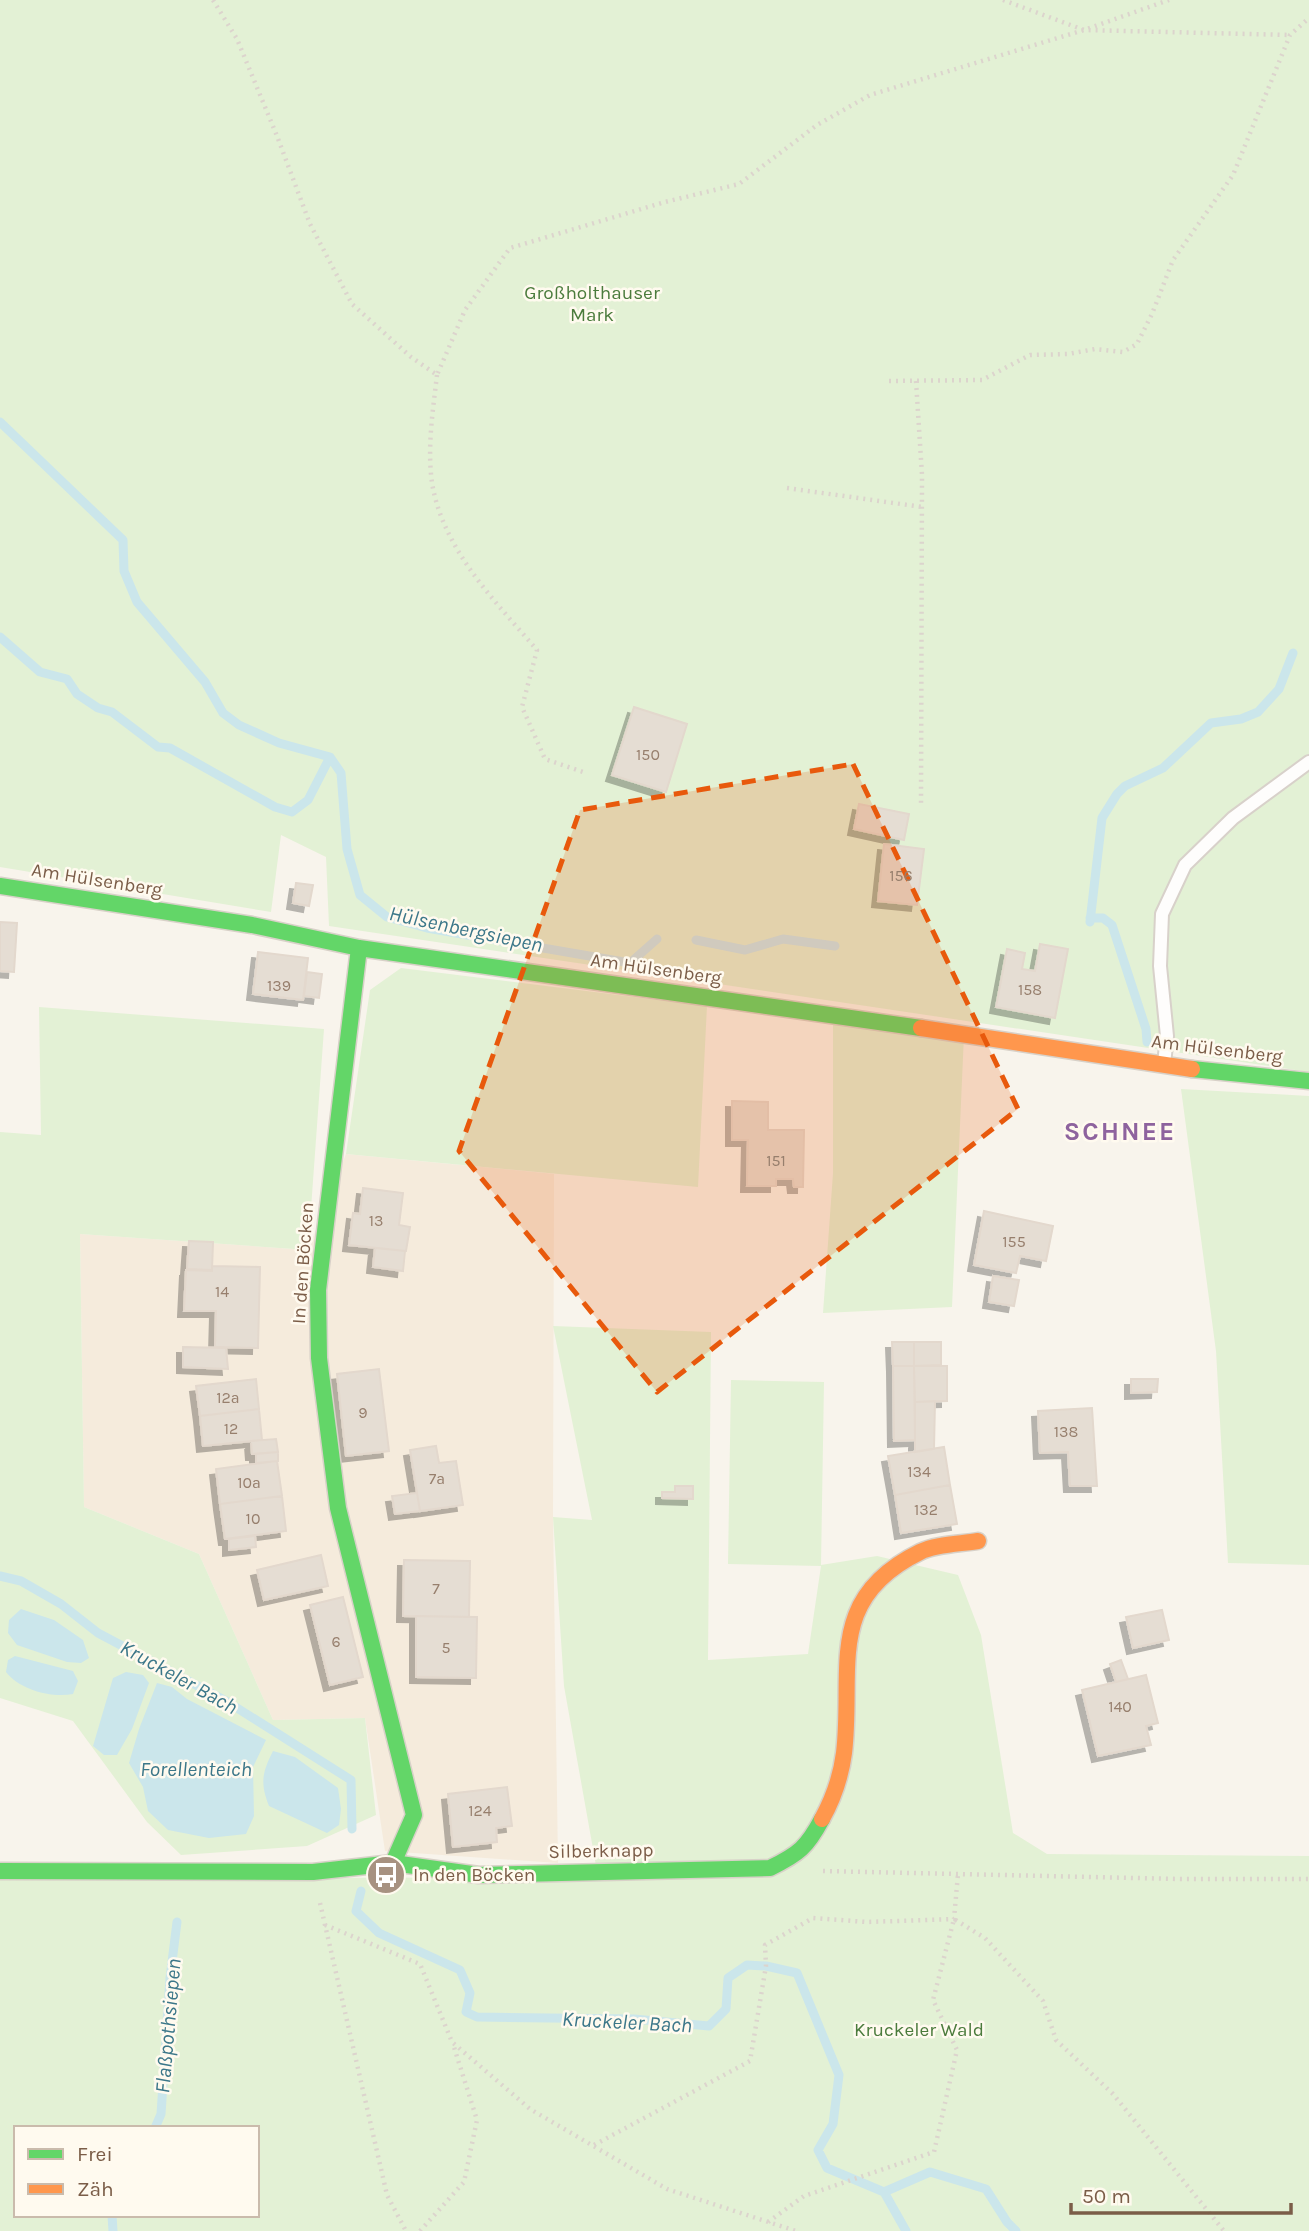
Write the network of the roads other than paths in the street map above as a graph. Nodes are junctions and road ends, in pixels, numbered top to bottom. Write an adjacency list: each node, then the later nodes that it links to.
1 (1309, 762): 4 (lane)
2 (0, 886): 3 (street, Am Hülsenberg)
3 (359, 948): 4 (street, Am Hülsenberg); 7 (street, In den Böcken)
4 (1164, 1065): 5 (street, Am Hülsenberg)
5 (1309, 1081)
6 (978, 1541): 7 (street, Silberknapp)
7 (393, 1863): 8 (street, Silberknapp)
8 (0, 1871)

